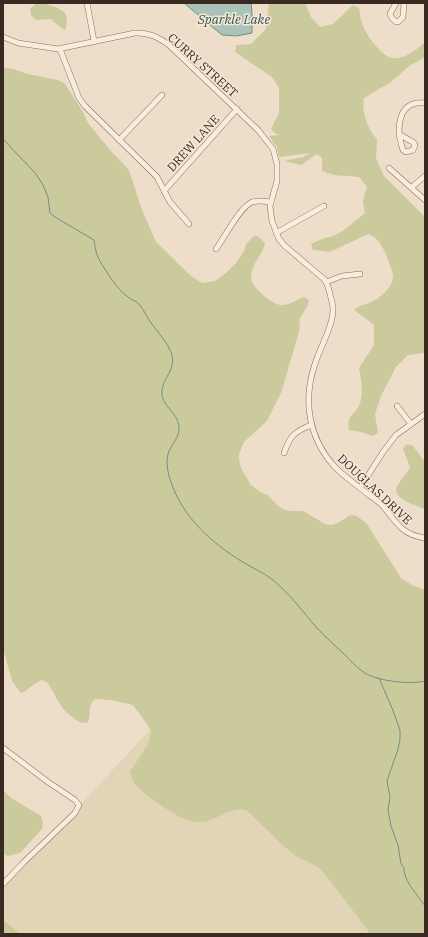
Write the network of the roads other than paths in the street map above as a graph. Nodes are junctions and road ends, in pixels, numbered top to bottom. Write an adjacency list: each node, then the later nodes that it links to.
1 (87, 3): 5 (street)
2 (396, 3): 3 (street)
3 (404, 3)
4 (3, 37): 6 (street, CURRY STREET)
5 (94, 41): 6 (street, CURRY STREET); 9 (street, CURRY STREET)
6 (60, 48): 11 (street)
7 (162, 95): 11 (street)
8 (425, 103): 10 (street)
9 (237, 110): 15 (street, DREW LANE); 17 (street, CURRY STREET)
10 (400, 135)
11 (119, 140): 15 (street)
12 (389, 168): 14 (street)
13 (425, 176): 14 (street)
14 (412, 187): 16 (street)
15 (164, 191): 19 (street)
16 (425, 200)
17 (270, 202): 20 (street); 21 (street)
18 (324, 206): 20 (street)
19 (189, 224)
20 (276, 233): 23 (street)
21 (216, 249)
22 (360, 274): 23 (street)
23 (326, 282): 27 (street, DOUGLAS DRIVE)
24 (397, 406): 26 (street)
25 (425, 414): 26 (street)
26 (411, 424): 29 (street)
27 (311, 425): 28 (street); 29 (street, DOUGLAS DRIVE)
28 (284, 453)
29 (360, 488): 30 (street, DOUGLAS DRIVE)
30 (425, 538)
31 (3, 748): 32 (street)
32 (3, 884)

